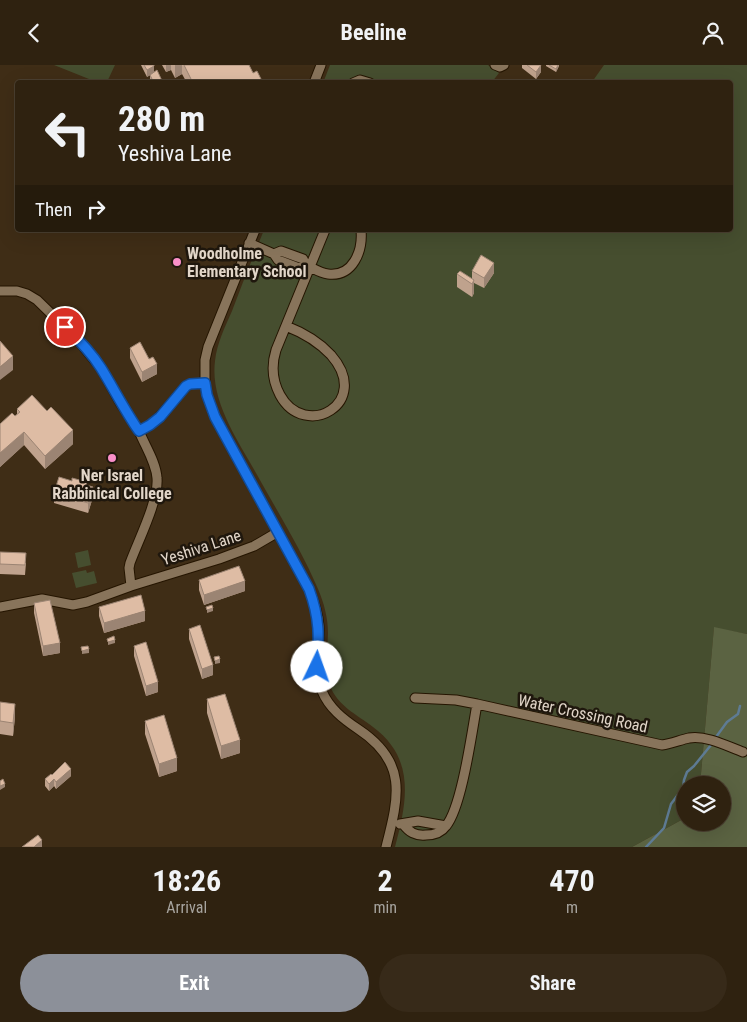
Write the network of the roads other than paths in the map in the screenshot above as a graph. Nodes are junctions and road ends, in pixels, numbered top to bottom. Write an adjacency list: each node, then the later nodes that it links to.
1 (321, 65): 2 (street)
2 (315, 80)
3 (253, 232): 6 (street)
4 (324, 232): 7 (street)
5 (361, 232): 7 (street)
6 (249, 243): 7 (street); 10 (street)
7 (308, 266): 9 (street)
8 (0, 291): 11 (street, Yeshiva Lane)
9 (286, 326): 9 (street)
10 (205, 383): 11 (street); 12 (street)
11 (139, 431): 13 (street, Yeshiva Lane)
12 (278, 531): 13 (street, Yeshiva Lane); 18 (street)
13 (131, 586): 14 (street, Yeshiva Lane)
14 (0, 607)
15 (415, 698): 16 (street, Water Crossing Road)
16 (477, 704): 17 (street, Water Crossing Road); 20 (street)
17 (743, 752)
18 (392, 822): 19 (street); 21 (street)
19 (403, 824): 20 (street); 20 (street)
20 (446, 826)
21 (386, 847)

